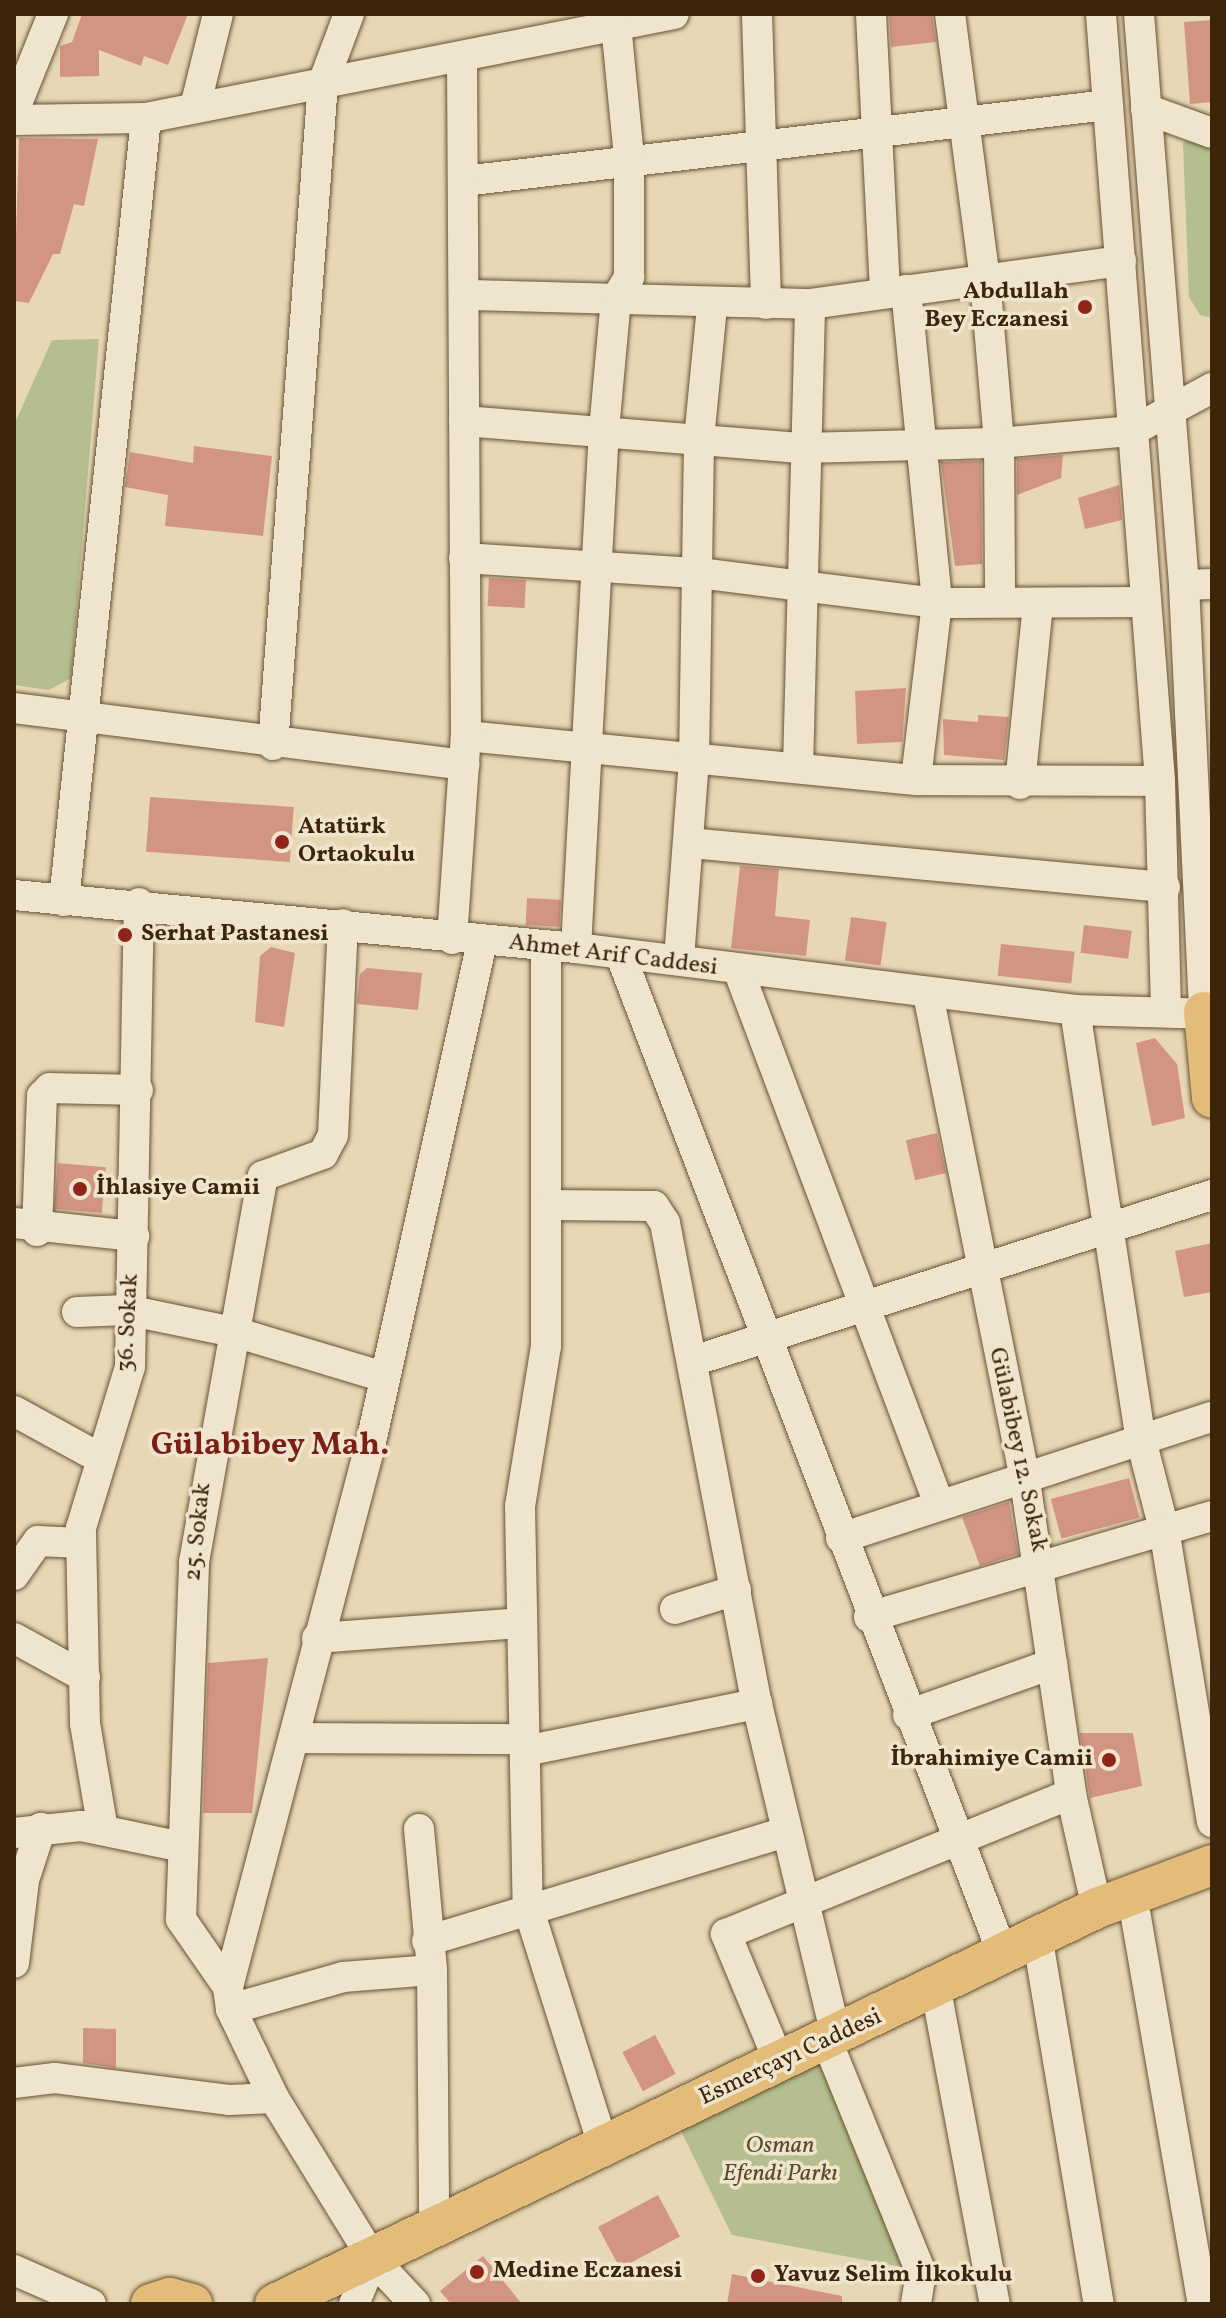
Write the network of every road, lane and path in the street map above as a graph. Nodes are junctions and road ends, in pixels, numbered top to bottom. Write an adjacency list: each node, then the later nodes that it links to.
1 (53, 14): 16 (street)
2 (218, 14): 14 (street)
3 (349, 14): 12 (street)
4 (674, 14): 10 (street)
5 (757, 14): 22 (street)
6 (871, 14): 20 (street)
7 (950, 14): 18 (street)
8 (1101, 14): 13 (street)
9 (1139, 14): 15 (street)
10 (616, 24): 11 (street); 23 (street)
11 (462, 59): 12 (street); 24 (street)
12 (323, 83): 14 (street); 54 (street)
13 (1107, 105): 18 (street); 25 (street)
14 (195, 107): 17 (street)
15 (1146, 109): 21 (street); 34 (street)
16 (14, 111)
17 (146, 118): 19 (street); 53 (street)
18 (965, 118): 20 (street); 26 (street)
19 (14, 120)
20 (876, 128): 22 (street); 27 (street)
21 (1212, 133)
22 (762, 141): 23 (street); 30 (street)
23 (629, 157): 24 (street); 29 (street)
24 (464, 181): 28 (street)
25 (1121, 261): 26 (street); 37 (street)
26 (985, 279): 27 (street); 40 (street)
27 (895, 292): 31 (street); 39 (street)
28 (467, 295): 29 (street); 35 (street)
29 (616, 299): 32 (street); 36 (street)
30 (766, 304): 31 (street); 32 (street)
31 (810, 304): 41 (street)
32 (712, 306): 38 (street)
33 (1209, 393): 34 (street)
34 (1171, 412): 37 (street); 45 (street)
35 (464, 421): 36 (street); 42 (street)
36 (604, 430): 38 (street); 43 (street)
37 (1132, 431): 40 (street); 48 (street)
38 (699, 439): 41 (street); 44 (street)
39 (922, 443): 40 (street); 41 (street); 49 (street)
40 (999, 443): 47 (street)
41 (803, 448): 46 (street)
42 (464, 558): 43 (street); 55 (street)
43 (596, 566): 44 (street); 56 (street)
44 (699, 573): 46 (street); 57 (street)
45 (1198, 585): 51 (street)
46 (804, 587): 49 (street); 58 (street)
47 (1000, 598): 49 (street); 50 (street)
48 (1146, 602): 50 (street); 61 (street)
49 (937, 603): 60 (street)
50 (1038, 603): 62 (street)
51 (1200, 670): 59 (street)
52 (14, 708): 53 (street)
53 (82, 719): 54 (street); 66 (street)
54 (273, 745): 55 (street)
55 (465, 750): 56 (street); 69 (street)
56 (589, 753): 57 (street); 71 (street)
57 (694, 761): 58 (street); 63 (street)
58 (798, 768): 60 (street)
59 (1203, 773): 77 (street)
60 (916, 780): 62 (street)
61 (1160, 781): 62 (street); 64 (street)
62 (1020, 784)
63 (690, 843): 64 (street); 73 (street)
64 (1165, 887): 77 (street)
65 (14, 895): 66 (street, Ahmet Arif Caddesi)
66 (64, 901): 67 (street, Ahmet Arif Caddesi)
67 (139, 903): 68 (street, Ahmet Arif Caddesi); 78 (street, 36. Sokak)
68 (343, 924): 69 (street, Ahmet Arif Caddesi); 89 (street, 25. Sokak)
69 (452, 939): 70 (street, Ahmet Arif Caddesi)
70 (482, 942): 71 (street, Ahmet Arif Caddesi); 92 (street)
71 (561, 947): 72 (street, Ahmet Arif Caddesi); 81 (street)
72 (621, 956): 73 (street, Ahmet Arif Caddesi); 90 (street)
73 (679, 959): 74 (street, Ahmet Arif Caddesi)
74 (739, 972): 75 (street, Ahmet Arif Caddesi); 86 (street)
75 (928, 994): 76 (street, Ahmet Arif Caddesi); 85 (street, Gülabibey 12. Sokak)
76 (1075, 1010): 77 (street, Ahmet Arif Caddesi); 82 (street)
77 (1194, 1013): 79 (main road)
78 (138, 1090): 83 (street); 84 (street, 36. Sokak)
79 (1212, 1098)
80 (1212, 1195): 82 (street)
81 (547, 1205): 91 (street); 108 (street)
82 (1107, 1226): 85 (street); 95 (street)
83 (26, 1227): 84 (street)
84 (134, 1236): 87 (street, 36. Sokak)
85 (978, 1271): 86 (street); 97 (street, Gülabibey 12. Sokak)
86 (862, 1307): 90 (street); 98 (street)
87 (127, 1310): 88 (street); 89 (street); 96 (street, 36. Sokak)
88 (77, 1312)
89 (238, 1333): 92 (street); 124 (street, 25. Sokak)
90 (766, 1340): 91 (street); 101 (street)
91 (693, 1361): 105 (street)
92 (384, 1377): 110 (street)
93 (14, 1411): 96 (street)
94 (1212, 1417): 95 (street)
95 (1140, 1436): 97 (street); 100 (street)
96 (100, 1458): 102 (street, 36. Sokak)
97 (1024, 1474): 98 (street); 103 (street, Gülabibey 12. Sokak)
98 (939, 1504): 101 (street)
99 (1212, 1516): 100 (street)
100 (1164, 1529): 103 (street); 118 (street)
101 (841, 1538): 107 (street)
102 (81, 1543): 104 (street); 112 (street, 36. Sokak)
103 (1041, 1570): 107 (street); 111 (street, Gülabibey 12. Sokak)
104 (14, 1575)
105 (736, 1590): 106 (street); 113 (street)
106 (675, 1609)
107 (869, 1617): 114 (street)
108 (521, 1623): 110 (street); 116 (street)
109 (14, 1638): 112 (street)
110 (317, 1638): 115 (street)
111 (1052, 1664): 114 (street); 117 (street, Gülabibey 12. Sokak)
112 (85, 1677): 121 (street, 36. Sokak)
113 (757, 1704): 116 (street); 122 (street)
114 (908, 1715): 123 (street)
115 (295, 1738): 116 (street); 134 (street)
116 (523, 1745): 128 (street)
117 (1071, 1794): 123 (street); 127 (street, Gülabibey 12. Sokak)
118 (1212, 1822)
119 (419, 1829): 129 (street)
120 (27, 1830): 121 (street); 131 (street)
121 (103, 1830): 124 (street)
122 (785, 1832): 126 (street); 128 (street)
123 (956, 1836): 126 (street); 130 (street)
124 (182, 1847): 134 (street, 25. Sokak)
125 (1212, 1865): 127 (main road, Esmerçayı Caddesi)
126 (802, 1901): 135 (street); 136 (street)
127 (1114, 1901): 130 (main road, Esmerçayı Caddesi); 152 (street, Gülabibey 12. Sokak)
128 (528, 1907): 129 (street); 139 (street)
129 (427, 1941): 132 (street)
130 (1021, 1948): 133 (main road, Esmerçayı Caddesi); 151 (street)
131 (14, 1963)
132 (432, 1970): 134 (street); 140 (street)
133 (936, 1990): 135 (main road, Esmerçayı Caddesi); 150 (street)
134 (229, 1998): 138 (street, 25. Sokak)
135 (832, 2038): 136 (main road, Esmerçayı Caddesi); 149 (street)
136 (780, 2064): 139 (main road, Esmerçayı Caddesi)
137 (14, 2083): 138 (street)
138 (274, 2098): 141 (street, 25. Sokak)
139 (603, 2145): 140 (main road, Esmerçayı Caddesi)
140 (434, 2222): 141 (main road, Esmerçayı Caddesi)
141 (373, 2259): 146 (main road, Esmerçayı Caddesi); 147 (street); 148 (street, 25. Sokak)
142 (14, 2270): 143 (street)
143 (91, 2304)
144 (151, 2304): 145 (main road)
145 (192, 2304)
146 (275, 2304)
147 (354, 2304)
148 (415, 2304)
149 (916, 2304)
150 (995, 2304)
151 (1099, 2304)
152 (1203, 2304)

